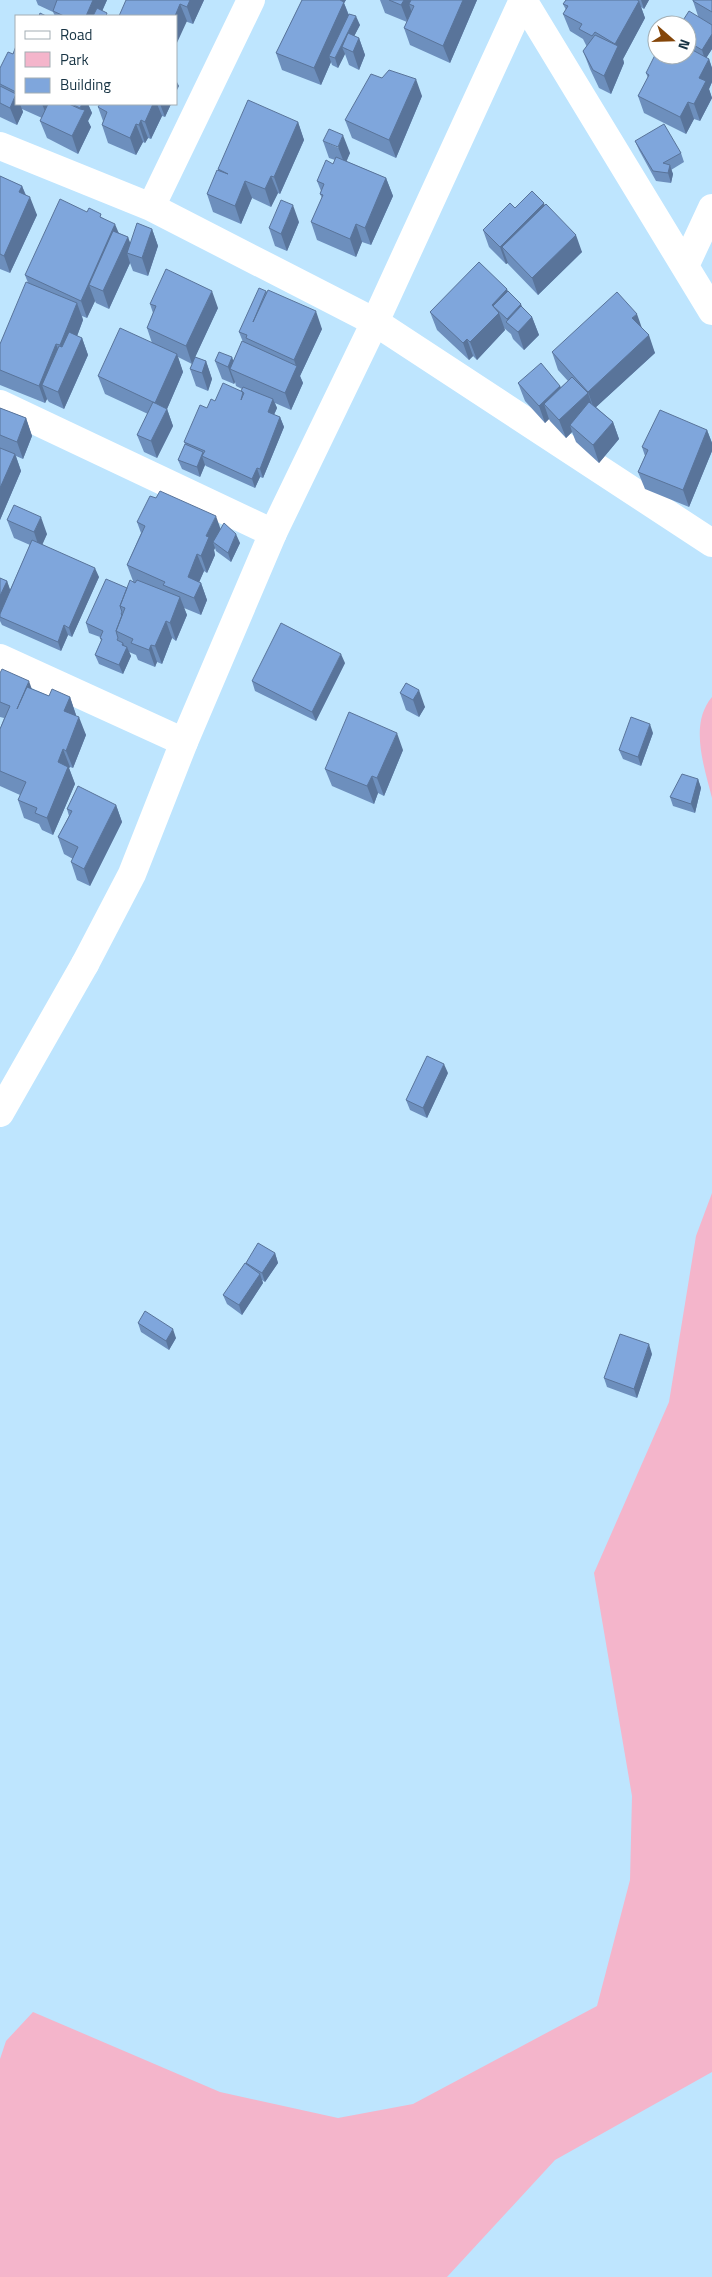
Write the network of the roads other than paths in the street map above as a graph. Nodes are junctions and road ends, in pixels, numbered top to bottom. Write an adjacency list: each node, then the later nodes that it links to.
1 (251, 0): 4 (street)
2 (523, 0): 6 (street); 8 (street)
3 (0, 146): 4 (street)
4 (151, 207): 8 (street)
5 (712, 208): 6 (street)
6 (684, 266): 7 (street)
7 (712, 312)
8 (375, 322): 10 (street); 11 (street)
9 (0, 404): 10 (street)
10 (274, 533): 13 (street)
11 (712, 543)
12 (0, 658): 13 (street)
13 (184, 742): 14 (street)
14 (0, 1113)

